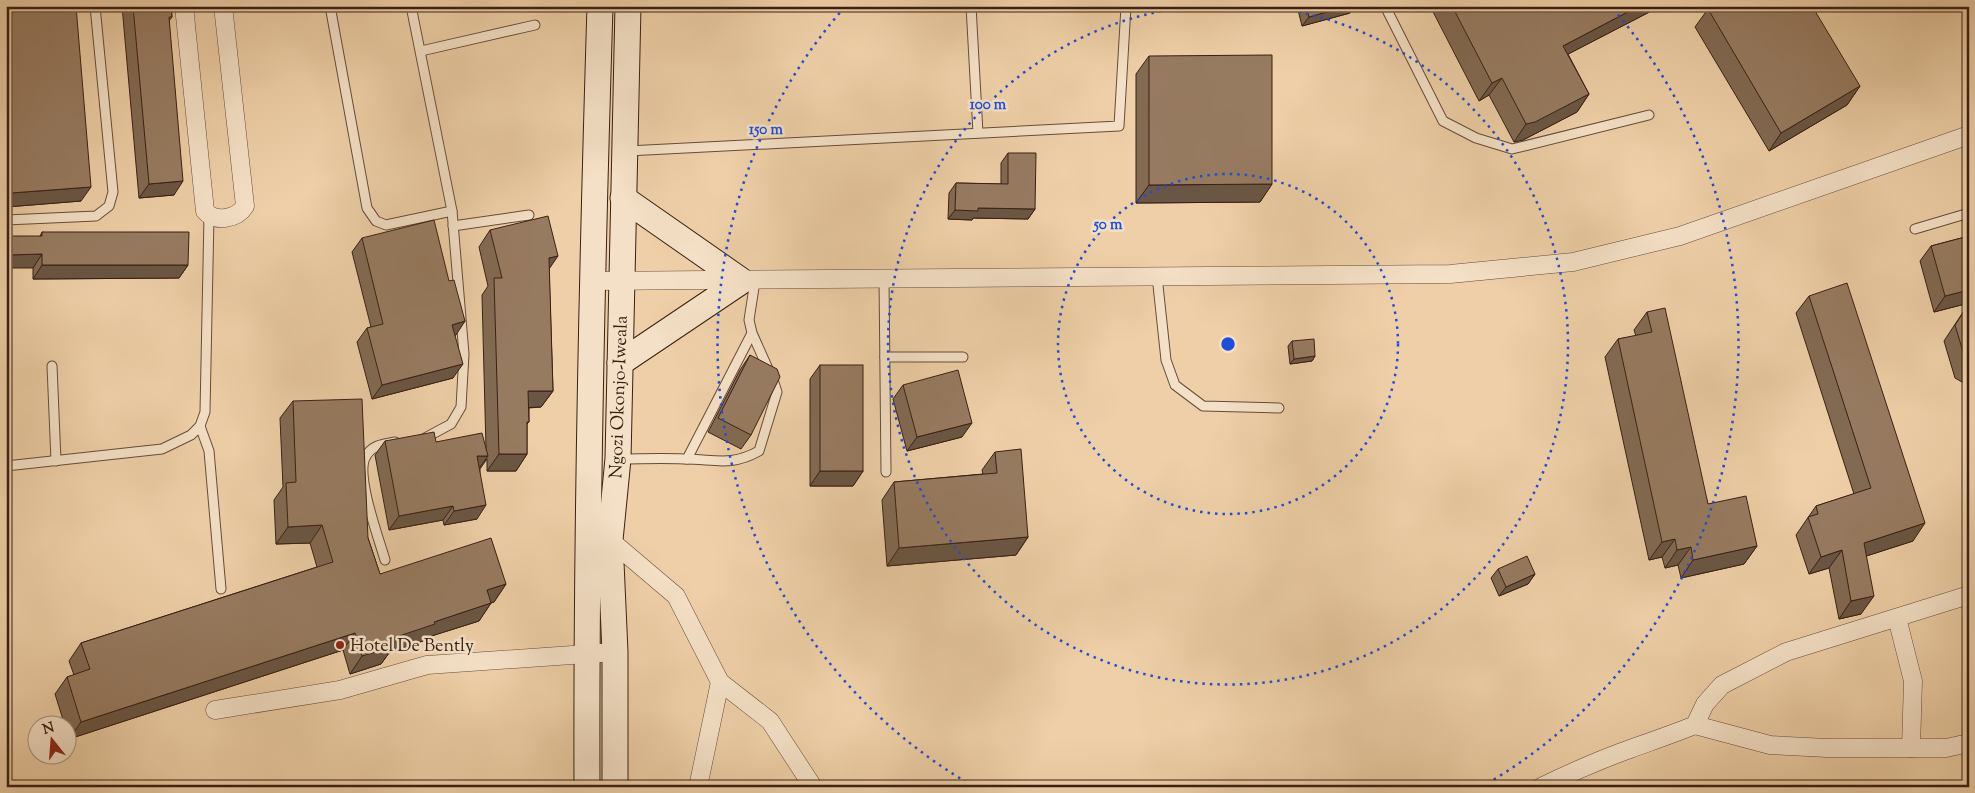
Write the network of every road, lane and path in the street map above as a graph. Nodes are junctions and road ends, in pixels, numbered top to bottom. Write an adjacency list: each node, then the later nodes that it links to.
1 (95, 6): 22 (lane)
2 (184, 6): 21 (street)
3 (223, 6): 21 (street)
4 (330, 6): 18 (lane)
5 (411, 6): 12 (lane)
6 (600, 6): 27 (street, Ngozi Okonjo-Iweala)
7 (628, 6): 16 (street, Ngozi Okonjo-Iweala)
8 (971, 6): 14 (lane)
9 (1126, 6): 14 (lane)
10 (1385, 6): 13 (lane)
11 (535, 25): 12 (lane)
12 (421, 51): 18 (lane)
13 (1649, 115)
14 (978, 134): 16 (lane)
15 (1969, 135): 25 (street)
16 (624, 152): 17 (street, Ngozi Okonjo-Iweala)
17 (623, 198): 28 (street); 29 (street, Ngozi Okonjo-Iweala)
18 (452, 211): 23 (lane)
19 (1969, 213): 24 (lane)
20 (529, 215): 23 (lane)
21 (209, 216): 36 (lane)
22 (6, 220)
23 (453, 226): 37 (lane)
24 (1915, 229)
25 (1156, 276): 26 (street); 35 (lane)
26 (884, 279): 28 (street); 31 (lane)
27 (592, 281): 29 (street); 50 (street, Ngozi Okonjo-Iweala)
28 (748, 281): 29 (street); 30 (lane); 33 (street)
29 (621, 282): 33 (street, Ngozi Okonjo-Iweala)
30 (752, 333): 40 (lane); 40 (lane)
31 (885, 357): 32 (lane); 43 (lane)
32 (963, 357)
33 (620, 363): 39 (street, Ngozi Okonjo-Iweala)
34 (52, 366): 41 (lane)
35 (1279, 408)
36 (200, 426): 41 (lane); 46 (lane)
37 (418, 439)
38 (408, 440): 45 (lane)
39 (618, 458): 40 (lane); 44 (street, Ngozi Okonjo-Iweala)
40 (687, 459)
41 (56, 461): 42 (lane)
42 (6, 466)
43 (886, 472)
44 (610, 540): 49 (street, Ngozi Okonjo-Iweala); 51 (street)
45 (385, 560)
46 (221, 589)
47 (1969, 595): 48 (street)
48 (1897, 618): 53 (street); 55 (street)
49 (615, 652): 50 (street); 57 (street, Ngozi Okonjo-Iweala)
50 (586, 654): 52 (street); 56 (street, Ngozi Okonjo-Iweala)
51 (720, 682): 58 (street); 59 (street)
52 (214, 710)
53 (1695, 725): 55 (street); 60 (street)
54 (1969, 743): 55 (street)
55 (1911, 748)
56 (587, 787)
57 (615, 787)
58 (698, 787)
59 (813, 787)
60 (1541, 787)

